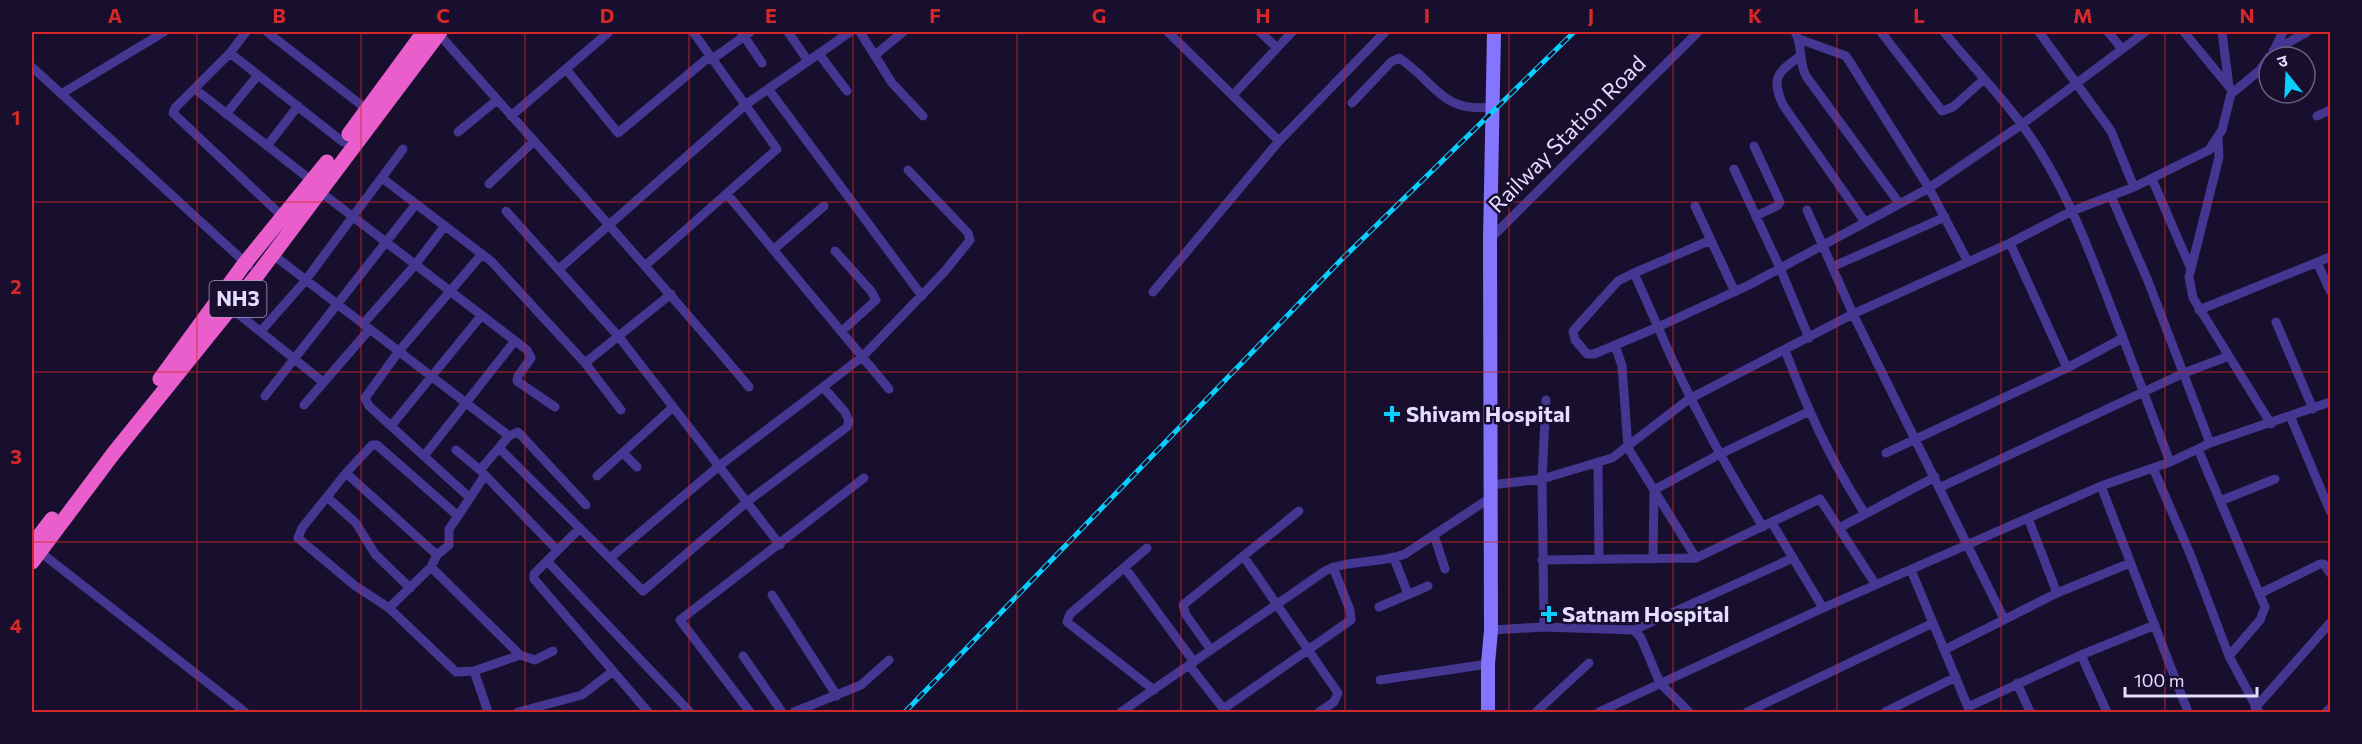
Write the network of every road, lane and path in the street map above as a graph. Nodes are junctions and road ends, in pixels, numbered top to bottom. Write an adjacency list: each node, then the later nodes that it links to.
1 (164, 32): 47 (street)
2 (246, 32): 30 (street)
3 (267, 32): 55 (street)
4 (434, 32): 49 (street); 55 (highway, NH3)
5 (609, 32): 38 (street)
6 (693, 32): 34 (street)
7 (788, 32): 35 (street)
8 (850, 32): 31 (street)
9 (860, 32): 32 (street)
10 (903, 32): 32 (street)
11 (1168, 32): 48 (street)
12 (1260, 32): 28 (street)
13 (1292, 32): 28 (street)
14 (1385, 32): 63 (street)
15 (1494, 32): 53 (main road)
16 (1698, 32): 93 (street, Railway Station Road)
17 (1881, 32): 41 (street)
18 (1944, 32): 41 (street)
19 (2039, 32): 42 (street)
20 (2108, 32): 29 (street)
21 (2145, 32): 29 (street)
22 (2184, 32): 46 (street)
23 (2222, 32): 46 (street)
24 (2307, 32): 27 (street)
25 (745, 33): 34 (street); 36 (street)
26 (1797, 35): 33 (street); 76 (street)
27 (2286, 45)
28 (1277, 48): 48 (street)
29 (2122, 49): 42 (street)
30 (230, 53): 40 (street); 43 (street)
31 (819, 54): 35 (street); 45 (street)
32 (875, 55): 58 (street)
33 (1799, 57): 79 (street); 90 (street)
34 (710, 58): 38 (street); 51 (street)
35 (808, 61): 44 (street)
36 (762, 63)
37 (32, 67): 47 (street)
38 (566, 69): 57 (street)
39 (2257, 72): 46 (street)
40 (258, 75): 52 (street); 56 (street)
41 (1983, 80): 60 (street)
42 (2076, 81): 60 (street); 75 (street)
43 (195, 90): 56 (street); 87 (street)
44 (769, 90): 51 (street); 120 (street)
45 (847, 91)
46 (2231, 91): 62 (street)
47 (61, 94): 105 (street)
48 (1233, 95): 63 (street)
49 (497, 100): 57 (street); 61 (street)
50 (1352, 103): 53 (street)
51 (745, 105): 77 (street); 91 (street)
52 (298, 106): 64 (street); 66 (street)
53 (1492, 107): 93 (main road)
54 (2331, 110): 59 (street)
55 (371, 113): 64 (highway, NH3); 74 (highway, NH3)
56 (226, 114): 66 (street)
57 (511, 116): 65 (street)
58 (923, 116)
59 (2318, 116)
60 (2021, 125): 76 (street); 85 (street)
61 (458, 132)
62 (2218, 139): 72 (street); 111 (street)
63 (1279, 141): 117 (street)
64 (343, 142): 74 (highway, NH3)
65 (533, 142): 73 (street); 91 (street)
66 (267, 146): 74 (street)
67 (1754, 146): 86 (street)
68 (403, 149): 71 (street)
69 (1734, 169): 86 (street)
70 (908, 170): 120 (street)
71 (382, 178): 80 (street); 89 (street)
72 (2152, 179): 75 (street); 111 (street)
73 (489, 184)
74 (315, 185): 87 (highway, NH3); 89 (street); 100 (highway, NH3)
75 (2134, 187): 78 (street)
76 (1929, 188): 79 (street); 88 (street)
77 (727, 194): 98 (street); 107 (street)
78 (2110, 196): 85 (street); 143 (street)
79 (1899, 203): 90 (street)
80 (416, 204): 92 (street); 95 (street)
81 (824, 206): 98 (street)
82 (1695, 206): 94 (street)
83 (1807, 210): 97 (street)
84 (506, 211): 110 (street)
85 (2072, 211): 96 (street); 133 (street)
86 (1756, 216): 109 (street)
87 (283, 217): 105 (highway, NH3)
88 (1945, 217): 103 (street); 108 (street)
89 (353, 218): 95 (street); 114 (street)
90 (1865, 222): 97 (street)
91 (609, 225): 107 (street); 110 (street)
92 (444, 227): 101 (street); 106 (street)
93 (1490, 239): 190 (main road)
94 (1711, 240): 112 (street); 118 (street)
95 (386, 242): 106 (street); 121 (street)
96 (2010, 243): 103 (street); 142 (street)
97 (1823, 246): 108 (street); 109 (street)
98 (773, 250): 130 (street)
99 (835, 251): 130 (street)
100 (272, 254): 113 (highway, NH3); 114 (street)
101 (482, 254): 116 (street); 141 (street)
102 (2331, 257): 104 (street)
103 (1968, 262): 124 (street)
104 (2317, 262): 115 (street); 123 (street)
105 (245, 263): 113 (street); 209 (highway, NH3)
106 (416, 265): 116 (street); 127 (street)
107 (646, 265): 119 (street)
108 (1832, 267): 124 (street)
109 (1780, 268): 118 (street); 132 (street)
110 (559, 269): 131 (street)
111 (2191, 269): 123 (street)
112 (1634, 273): 128 (street); 135 (street)
113 (258, 274): 122 (highway, NH3)
114 (305, 281): 121 (street); 129 (street)
115 (2331, 291)
116 (448, 292): 125 (street); 137 (street)
117 (1153, 292)
118 (1735, 292): 128 (street)
119 (671, 294): 131 (street); 146 (street)
120 (922, 296): 139 (street)
121 (336, 303): 127 (street); 140 (street)
122 (231, 308): 129 (street); 209 (highway, NH3)
123 (2199, 309): 138 (street)
124 (1853, 314): 132 (street); 165 (street)
125 (481, 316): 134 (street); 144 (street)
126 (2276, 322): 158 (street)
127 (366, 327): 137 (street); 145 (street)
128 (1658, 327): 135 (street); 152 (street)
129 (261, 331): 140 (street)
130 (841, 332): 139 (street)
131 (619, 337): 141 (street); 157 (street)
132 (1809, 338): 136 (street)
133 (2123, 338): 142 (street); 149 (street)
134 (514, 342): 153 (street); 156 (street)
135 (1616, 345): 168 (street)
136 (1785, 350): 152 (street); 160 (street)
137 (399, 351): 144 (street); 163 (street)
138 (2229, 356): 143 (street); 162 (street)
139 (862, 357): 147 (street); 148 (street)
140 (294, 358): 145 (street); 150 (street)
141 (585, 363): 159 (street)
142 (2067, 368): 165 (street)
143 (2184, 373): 149 (street); 166 (street)
144 (433, 376): 153 (street); 163 (street)
145 (323, 382): 155 (street)
146 (749, 387)
147 (823, 387): 177 (street); 193 (street)
148 (889, 389)
149 (2142, 393): 175 (street); 188 (street)
150 (265, 396)
151 (1546, 399): 185 (street)
152 (1689, 399): 168 (street); 173 (street)
153 (466, 401): 164 (street); 174 (street)
154 (2331, 402): 158 (street)
155 (304, 405)
156 (555, 407)
157 (672, 408): 171 (street); 177 (street)
158 (2313, 409): 161 (street)
159 (621, 411)
160 (1808, 412): 173 (street); 198 (street)
161 (2291, 418): 162 (street); 197 (street)
162 (2271, 424): 166 (street)
163 (391, 426): 174 (street)
164 (509, 436): 167 (street); 195 (street)
165 (1917, 440): 172 (street); 183 (street)
166 (2210, 443): 169 (street)
167 (499, 448): 180 (street); 202 (street)
168 (1628, 448): 176 (street); 189 (street)
169 (2198, 449): 175 (street); 194 (street)
170 (456, 450): 180 (street)
171 (623, 453): 178 (street); 182 (street)
172 (1886, 453)
173 (1719, 454): 189 (street); 201 (street)
174 (424, 456): 192 (street)
175 (2170, 462): 179 (street)
176 (1598, 464): 185 (street); 215 (street)
177 (719, 466): 193 (street); 213 (street)
178 (637, 467)
179 (2153, 468): 187 (street); 252 (street)
180 (483, 472): 192 (street); 208 (street)
181 (346, 473): 191 (street); 199 (street); 210 (street)
182 (597, 476)
183 (1935, 477): 188 (street); 198 (street)
184 (864, 478): 206 (street)
185 (1542, 479): 190 (street); 218 (street)
186 (2275, 479): 194 (street)
187 (2101, 486): 200 (street); 220 (street)
188 (1941, 488): 205 (street)
189 (1654, 490): 212 (street); 216 (street)
190 (1490, 492): 204 (street); 243 (main road)
191 (327, 497): 229 (street); 236 (street)
192 (470, 498): 199 (street)
193 (748, 501): 206 (street); 213 (street)
194 (2220, 501): 232 (street)
195 (586, 505)
196 (1299, 511): 211 (street)
197 (2331, 511)
198 (1865, 514): 203 (street)
199 (458, 516): 210 (street)
200 (2028, 518): 205 (street); 230 (street)
201 (1768, 525): 203 (street); 216 (street); 217 (street)
202 (580, 528): 208 (street); 213 (street)
203 (1839, 528): 227 (street)
204 (1434, 535): 214 (street); 224 (street)
205 (1968, 544): 225 (street); 238 (street)
206 (780, 545): 274 (street)
207 (1147, 548): 223 (street)
208 (557, 550): 219 (street)
209 (34, 553): 269 (street)
210 (437, 555): 221 (street)
211 (1244, 557): 234 (street); 245 (street)
212 (1653, 557): 215 (street); 216 (street)
213 (610, 558)
214 (1394, 558): 222 (street); 231 (street)
215 (1599, 558): 218 (street)
216 (1696, 558)
217 (1793, 558): 237 (street); 244 (street)
218 (1542, 560): 242 (street)
219 (547, 561): 258 (street); 273 (street)
220 (2130, 563): 230 (street); 241 (street)
221 (431, 567): 229 (street); 249 (street)
222 (1333, 567): 234 (street); 248 (street)
223 (1125, 568): 254 (street); 263 (street)
224 (1445, 569)
225 (1911, 570): 227 (street); 239 (street)
226 (2331, 573): 232 (street)
227 (1876, 585): 237 (street)
228 (1428, 586): 231 (street)
229 (410, 588): 236 (street)
230 (2057, 593): 238 (street)
231 (1408, 594): 235 (street)
232 (2259, 594): 252 (street)
233 (772, 595): 264 (street)
234 (1275, 604): 245 (street); 248 (street)
235 (1379, 607)
236 (389, 608): 257 (street)
237 (1823, 608): 261 (street)
238 (2004, 619): 246 (street)
239 (1934, 623): 246 (street); 283 (street)
240 (2331, 623): 267 (street)
241 (2155, 625): 250 (street); 287 (street)
242 (1544, 627): 243 (street); 244 (street)
243 (1491, 630): 256 (main road)
244 (1634, 630): 261 (street)
245 (1211, 650): 254 (street)
246 (1944, 650): 259 (street)
247 (553, 651): 249 (street)
248 (1308, 651): 268 (street); 278 (street)
249 (520, 655): 257 (street)
250 (2081, 655): 262 (street); 286 (street)
251 (743, 656): 275 (street)
252 (2229, 656): 267 (street)
253 (889, 660): 264 (street)
254 (1191, 663): 263 (street); 268 (street)
255 (1589, 663): 265 (street)
256 (1488, 664): 260 (street); 279 (main road)
257 (474, 670): 270 (street)
258 (613, 671): 271 (street); 272 (street)
259 (1956, 677): 266 (street); 284 (street)
260 (1380, 680)
261 (1660, 683): 281 (street); 282 (street)
262 (2017, 683): 266 (street); 285 (street)
263 (1154, 690): 277 (street)
264 (837, 696): 276 (street)
265 (1547, 709): 280 (street)
266 (1969, 710)
267 (2257, 710)
268 (1225, 711)
269 (245, 712)
270 (488, 712)
271 (518, 712)
272 (648, 712)
273 (690, 712)
274 (750, 712)
275 (782, 712)
276 (794, 712)
277 (1122, 712)
278 (1319, 712)
279 (1488, 712)
280 (1536, 712)
281 (1599, 712)
282 (1689, 712)
283 (1747, 712)
284 (1885, 712)
285 (2030, 712)
286 (2107, 712)
287 (2187, 712)

